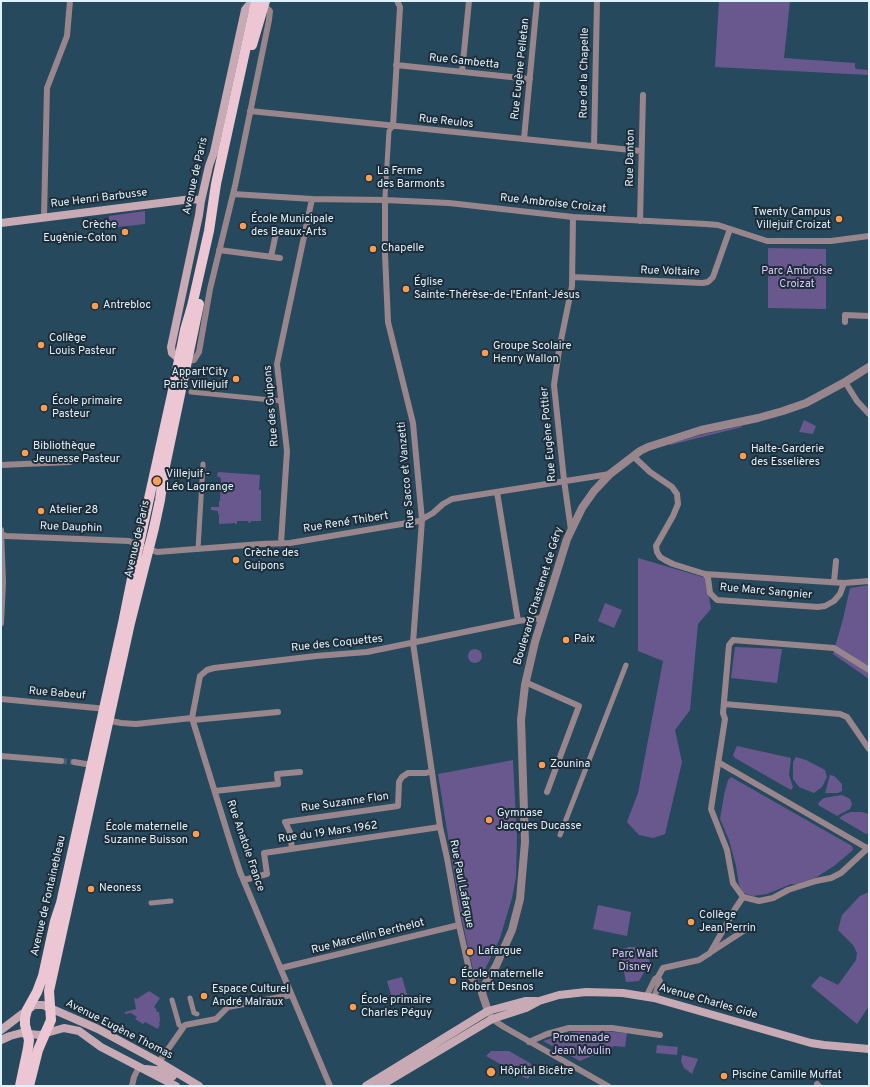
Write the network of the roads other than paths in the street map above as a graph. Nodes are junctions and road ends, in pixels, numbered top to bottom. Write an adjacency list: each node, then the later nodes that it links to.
1 (70, 1): 20 (street)
2 (397, 1): 7 (street)
3 (469, 1): 8 (street)
4 (538, 1): 9 (street, Rue Eugène Pelletan)
5 (597, 1): 14 (street, Rue de la Chapelle)
6 (260, 2): 11 (street); 19 (main road, Avenue de Paris); 33 (main road, Avenue de Paris)
7 (396, 65): 8 (street, Rue Gambetta); 12 (street)
8 (462, 72): 9 (street, Rue Gambetta)
9 (530, 79): 13 (street, Rue Eugène Pelletan)
10 (643, 95): 15 (street, Rue Danton)
11 (250, 111): 12 (street, Rue Reulos); 16 (street)
12 (393, 126): 13 (street, Rue Reulos); 17 (street)
13 (524, 140): 14 (street, Rue Reulos)
14 (594, 146): 15 (street, Rue Reulos)
15 (641, 151): 22 (street, Rue Danton)
16 (233, 194): 18 (street, Rue Ambroise Croizat); 27 (street)
17 (385, 198): 18 (street, Rue Ambroise Croizat); 21 (street, Rue Ambroise Croizat); 46 (street, Rue Sacco et Vanzetti)
18 (312, 199): 37 (street, Rue des Guipons)
19 (201, 201): 20 (main road, Rue Henri Barbusse); 33 (main road, Avenue de Paris)
20 (44, 217): 23 (main road, Rue Henri Barbusse)
21 (573, 217): 22 (street, Rue Ambroise Croizat); 30 (street, Rue Eugène Pottier)
22 (640, 221): 24 (street, Rue Ambroise Croizat)
23 (1, 223)
24 (730, 229): 26 (street, Rue Ambroise Croizat); 30 (street, Rue Voltaire)
25 (276, 233): 28 (street)
26 (869, 236)
27 (219, 250): 28 (street); 33 (street)
28 (271, 256): 29 (street)
29 (280, 258)
30 (572, 277): 44 (street, Rue Eugène Pottier)
31 (869, 316): 32 (street)
32 (845, 322)
33 (183, 360): 50 (main road, Avenue de Paris); 51 (main road, Avenue de Paris)
34 (869, 368): 35 (street, Boulevard Chastenet de Géry)
35 (845, 382): 38 (street); 39 (street, Boulevard Chastenet de Géry)
36 (191, 392): 37 (street)
37 (281, 401): 49 (street, Rue des Guipons)
38 (869, 414)
39 (633, 456): 43 (street, Boulevard Chastenet de Géry); 54 (street, Rue Marc Sangnier)
40 (70, 462): 42 (street)
41 (203, 464): 52 (street)
42 (1, 465)
43 (610, 474): 44 (street, Rue René Thibert); 47 (street, Boulevard Chastenet de Géry)
44 (564, 480): 45 (street, Rue René Thibert); 47 (street, Rue Eugène Pottier)
45 (497, 492): 46 (street, Rue René Thibert); 59 (street)
46 (422, 520): 49 (street, Rue René Thibert); 61 (street, Rue Sacco et Vanzetti)
47 (571, 530): 58 (street, Boulevard Chastenet de Géry)
48 (1, 533): 50 (street, Rue Dauphin); 60 (street)
49 (281, 543): 52 (street, Rue René Thibert)
50 (139, 544): 51 (street, Rue Dauphin); 67 (main road, Avenue de Paris)
51 (148, 549): 52 (street, Rue René Thibert); 67 (main road, Avenue de Paris)
52 (198, 549)
53 (836, 561): 56 (street)
54 (705, 574): 56 (street, Rue Marc Sangnier); 57 (street, Rue Marc Sangnier)
55 (869, 581): 57 (street)
56 (834, 582): 57 (street, Rue Marc Sangnier)
57 (844, 583)
58 (542, 618): 59 (street, Rue des Coquettes); 64 (street, Boulevard Chastenet de Géry)
59 (518, 620): 61 (street, Rue des Coquettes)
60 (1, 623)
61 (413, 643): 69 (street, Rue des Coquettes); 78 (street, Rue Sacco et Vanzetti)
62 (626, 665): 82 (street)
63 (869, 670): 66 (street)
64 (525, 682): 80 (street); 93 (street, Boulevard Chastenet de Géry)
65 (1, 699): 67 (street, Rue Babeuf)
66 (724, 704): 71 (street); 75 (street)
67 (107, 709): 70 (main road, Avenue de Fontainebleau)
68 (278, 712): 69 (street)
69 (192, 719): 70 (street); 79 (street, Rue Anatole France)
70 (106, 721): 76 (main road, Avenue de Fontainebleau); 99 (main road, Avenue de Fontainebleau)
71 (869, 749)
72 (1, 756): 73 (street)
73 (61, 761)
74 (74, 762): 76 (street)
75 (718, 762): 83 (street); 86 (street)
76 (92, 765): 100 (main road, Avenue de Fontainebleau)
77 (300, 772): 79 (street)
78 (433, 772): 81 (street, Rue Paul Lafargue); 84 (street, Rue Suzanne Flon)
79 (215, 791): 85 (street, Rue Anatole France)
80 (547, 792)
81 (440, 827): 84 (street, Rue du 19 Mars 1962); 89 (street, Rue Paul Lafargue)
82 (560, 835)
83 (868, 848): 86 (street)
84 (292, 849): 85 (street, Rue du 19 Mars 1962)
85 (244, 880): 92 (street, Rue Anatole France)
86 (743, 896): 91 (street)
87 (171, 901): 88 (street)
88 (151, 903)
89 (459, 925): 92 (street, Rue Marcellin Berthelot); 93 (street, Rue Paul Lafargue)
90 (751, 926): 91 (street)
91 (710, 953): 95 (street)
92 (281, 968): 94 (street, Rue Anatole France)
93 (482, 993): 101 (street)
94 (291, 995): 102 (street); 121 (street, Rue Anatole France)
95 (650, 997): 98 (main road, Avenue Charles Gide); 111 (main road, Avenue Charles Gide)
96 (190, 998): 102 (street)
97 (172, 1000): 104 (street)
98 (539, 1001): 101 (main road, Avenue Charles Gide); 103 (main road, Avenue Charles Gide)
99 (51, 1009): 100 (main road, Avenue Eugène Thomas); 107 (main road, Avenue de Fontainebleau); 113 (main road, Avenue Eugène Thomas)
100 (27, 1010): 105 (main road); 106 (main road, Avenue de Fontainebleau)
101 (488, 1011): 103 (street); 122 (main road, Avenue Charles Gide)
102 (198, 1018): 104 (street)
103 (492, 1019): 110 (street); 123 (main road, Avenue Charles Gide)
104 (183, 1027): 113 (street)
105 (1, 1030)
106 (26, 1033): 107 (main road); 109 (main road); 115 (main road, Avenue de Fontainebleau)
107 (46, 1033): 112 (main road, Avenue Eugène Thomas); 116 (main road, Avenue de Fontainebleau)
108 (660, 1035): 110 (street)
109 (1, 1040)
110 (530, 1042): 124 (street)
111 (869, 1049)
112 (116, 1055): 113 (main road); 114 (main road, Avenue Eugène Thomas)
113 (159, 1062): 120 (main road, Avenue Eugène Thomas)
114 (139, 1067): 117 (street); 118 (main road, Avenue Eugène Thomas); 119 (main road)
115 (20, 1086)
116 (29, 1086)
117 (132, 1086)
118 (176, 1086)
119 (189, 1086)
120 (199, 1086)
121 (330, 1086)
122 (366, 1086)
123 (380, 1086)
124 (608, 1086)

